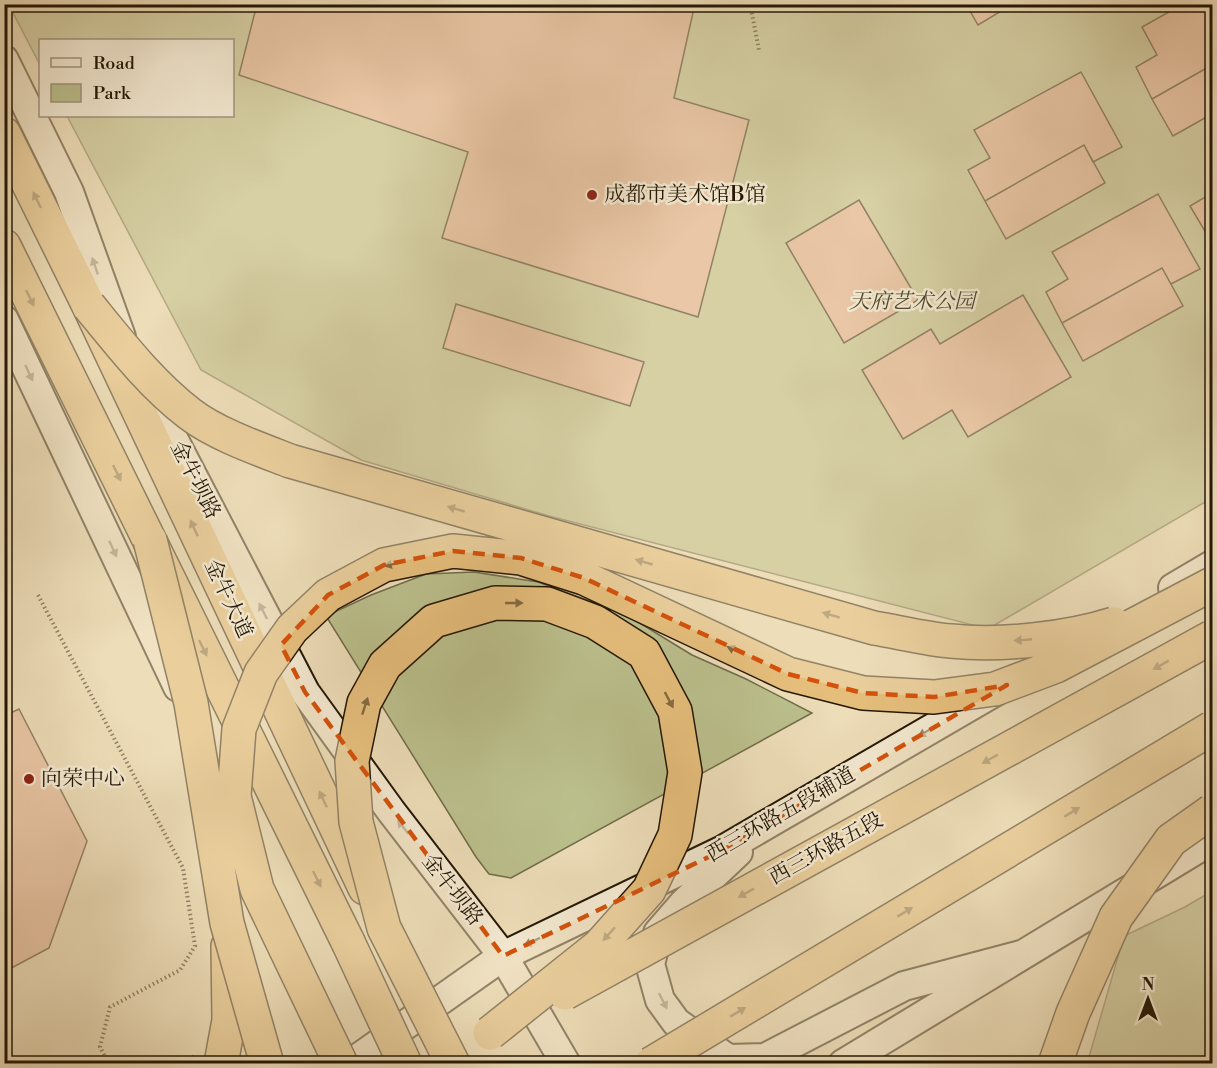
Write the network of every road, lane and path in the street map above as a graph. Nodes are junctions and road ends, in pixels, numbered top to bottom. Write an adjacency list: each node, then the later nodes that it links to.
1 (750, 4): 2 (path)
2 (759, 50)
3 (4, 60): 21 (main road, 金牛坝路, one-way to 3)
4 (4, 134): 6 (highway, 金牛大道, one-way to 4)
5 (4, 246): 8 (highway, 金牛大道, one-way to 8)
6 (89, 306): 12 (highway, one-way to 6, bridge); 19 (highway, 金牛大道, one-way to 6, bridge)
7 (4, 320): 24 (main road, one-way to 24)
8 (150, 540): 18 (highway, bridge); 28 (highway, 金牛大道, one-way to 28, bridge)
9 (1212, 565): 16 (main road, 西三环路五段辅道, one-way to 16)
10 (1212, 584): 12 (highway, bridge)
11 (38, 595): 25 (path)
12 (1182, 602): 24 (highway, one-way to 24, bridge)
13 (1212, 637): 22 (highway, 西三环路五段, one-way to 22, bridge)
14 (1212, 728): 32 (highway, one-way to 14, bridge)
15 (1212, 811): 34 (highway, bridge)
16 (768, 824): 20 (main road, one-way to 20); 21 (main road, 西三环路五段辅道, one-way to 21)
17 (1212, 840): 20 (main road)
18 (227, 923): 23 (highway, bridge); 27 (highway, bridge)
19 (384, 928): 22 (highway, one-way to 22, bridge); 30 (highway, 金牛大道, bridge)
20 (1021, 955): 33 (main road)
21 (503, 956): 24 (main road, 西三环路五段辅道); 31 (main road, 金牛坝路)
22 (490, 1034): 29 (highway, 西三环路五段)
23 (212, 1059): 26 (path)
24 (352, 1062)
25 (109, 1064)
26 (171, 1064)
27 (267, 1064)
28 (405, 1064)
29 (441, 1064)
30 (453, 1064)
31 (566, 1064)
32 (651, 1064)
33 (843, 1064)
34 (1055, 1064)

